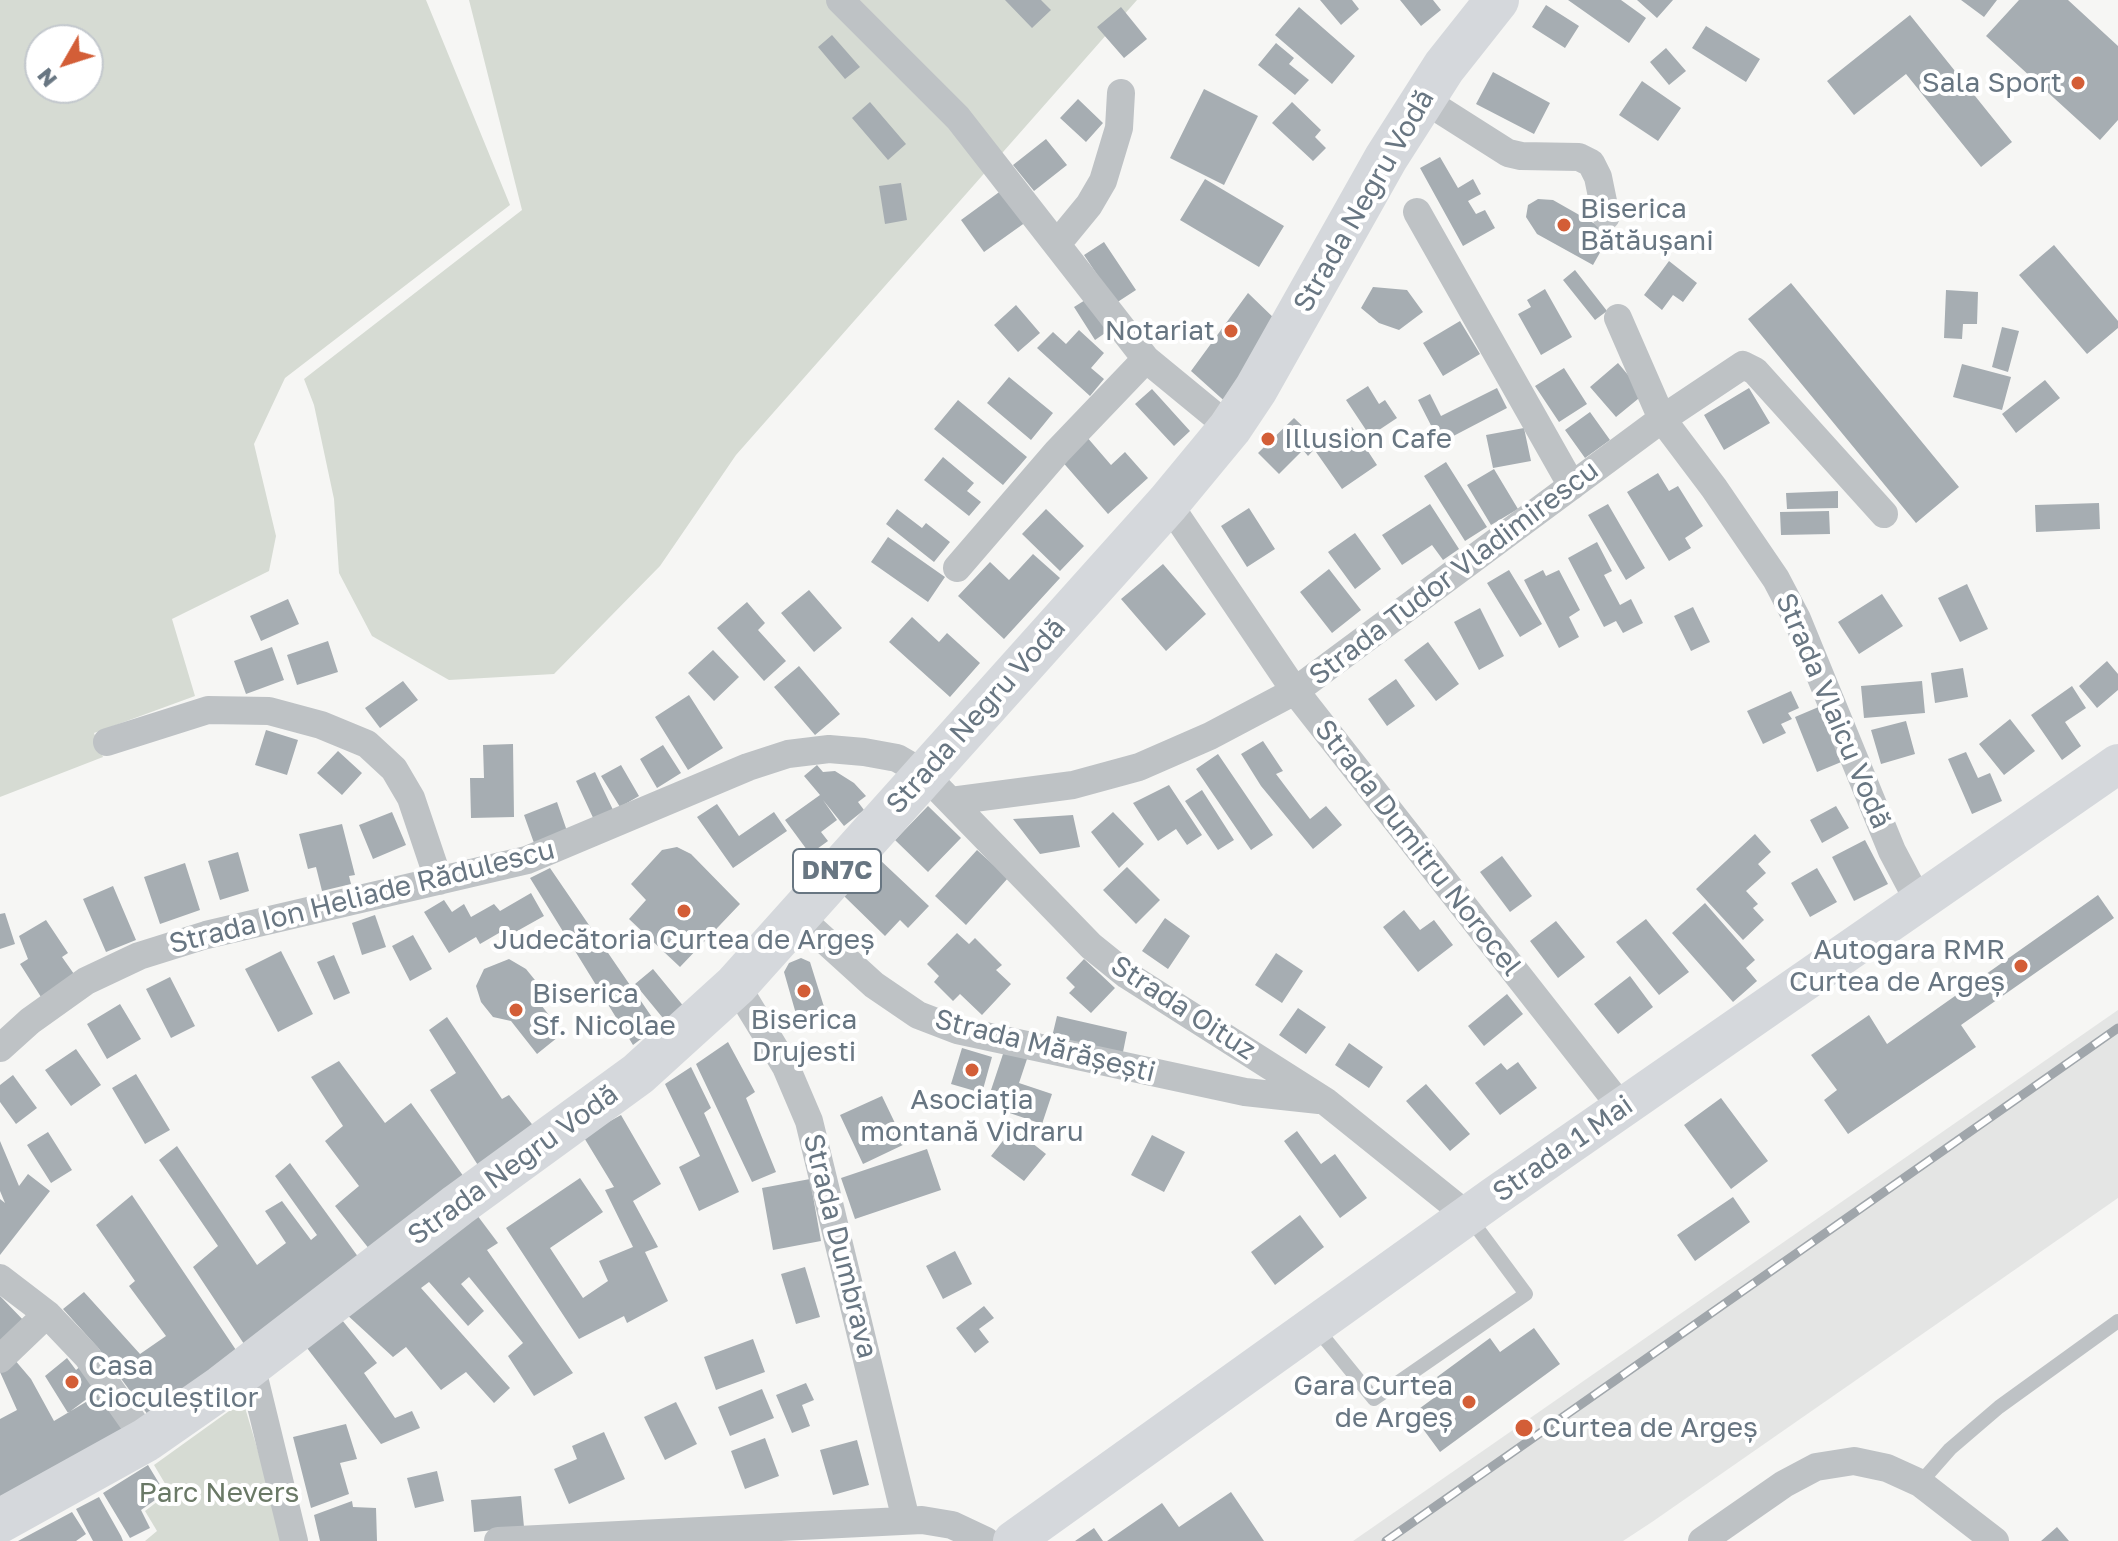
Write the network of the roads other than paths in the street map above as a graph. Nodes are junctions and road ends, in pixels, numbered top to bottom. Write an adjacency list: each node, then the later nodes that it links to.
1 (840, 0): 7 (street)
2 (1497, 0): 4 (main road, Strada Negru Vodă / DN7C)
3 (1121, 93): 7 (street)
4 (1423, 99): 6 (street); 11 (main road, Strada Negru Vodă / DN7C)
5 (1417, 212): 12 (street)
6 (1606, 216)
7 (1057, 244): 9 (street)
8 (1618, 318): 10 (street, Strada Vlaicu Vodă)
9 (1146, 359): 11 (street); 15 (street)
10 (1662, 419): 12 (street, Strada Tudor Vladimirescu); 14 (street, Strada Tudor Vladimirescu); 21 (street, Strada Vlaicu Vodă)
11 (1230, 428): 13 (main road, Strada Negru Vodă / DN7C)
12 (1572, 486): 16 (street, Strada Tudor Vladimirescu)
13 (1168, 503): 16 (street, Strada Dumitru Norocel); 19 (main road, Strada Negru Vodă / DN7C)
14 (1884, 514)
15 (957, 568)
16 (1295, 691): 19 (street, Strada Tudor Vladimirescu); 28 (street, Strada Dumitru Norocel)
17 (107, 742): 20 (street)
18 (2118, 764): 21 (main road, Strada 1 Mai)
19 (937, 787): 20 (street, Strada Ion Heliade Rădulescu); 22 (main road, Strada Negru Vodă / DN7C); 25 (street, Strada Oituz)
20 (439, 881): 24 (street, Strada Ion Heliade Rădulescu)
21 (1919, 902): 28 (main road, Strada 1 Mai)
22 (798, 916): 23 (main road, Strada Negru Vodă / DN7C); 26 (street, Strada Mărășești)
23 (736, 985): 35 (main road, Strada Negru Vodă / DN7C); 38 (street, Strada Dumbrava)
24 (0, 1048)
25 (1255, 1056): 26 (street); 27 (street, Strada Oituz)
26 (1245, 1092): 27 (street, Strada Mărășești)
27 (1325, 1101): 29 (street, Strada Oituz)
28 (1622, 1108): 29 (main road, Strada 1 Mai)
29 (1468, 1216): 33 (main road, Strada 1 Mai); 33 (lane)
30 (0, 1278): 31 (street)
31 (47, 1314): 34 (street); 36 (street)
32 (2118, 1321): 37 (lane)
33 (1315, 1325): 43 (main road, Strada 1 Mai)
34 (0, 1359)
35 (251, 1365): 36 (main road, Strada Negru Vodă / DN7C); 40 (street)
36 (146, 1440): 39 (main road, Strada Negru Vodă / DN7C)
37 (1920, 1483): 44 (street); 45 (street)
38 (906, 1520): 41 (street); 42 (street)
39 (0, 1521)
40 (294, 1541)
41 (498, 1541)
42 (986, 1541)
43 (1013, 1541)
44 (1702, 1541)
45 (1995, 1541)

